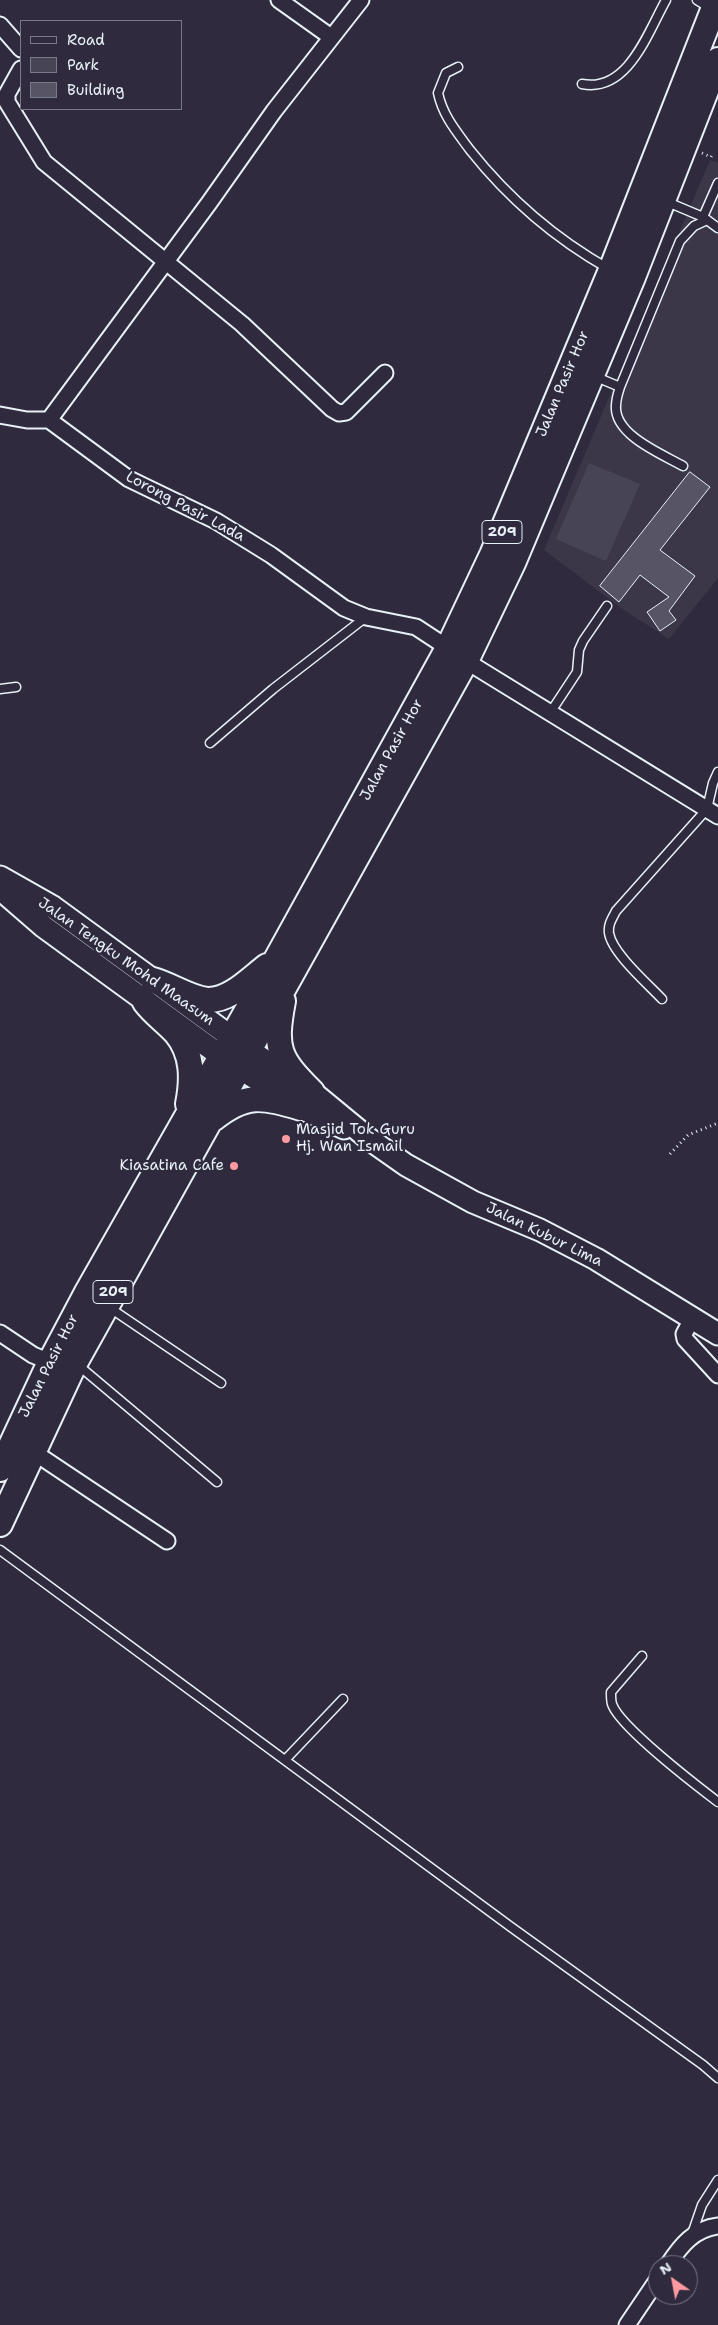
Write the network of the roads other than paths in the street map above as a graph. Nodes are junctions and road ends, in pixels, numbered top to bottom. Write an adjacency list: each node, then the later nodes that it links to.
1 (279, 0): 6 (street)
2 (361, 0): 6 (street)
3 (666, 0): 11 (lane)
4 (709, 3): 17 (main road, Jalan Pasir Hor / 209)
5 (0, 25): 7 (street)
6 (332, 38): 16 (street)
7 (20, 48)
8 (718, 60): 13 (main road, Jalan Pasir Hor / 209)
9 (458, 66): 17 (lane)
10 (20, 72): 16 (street)
11 (582, 84)
12 (718, 182): 14 (lane)
13 (664, 201): 14 (lane); 19 (main road, Jalan Pasir Hor / 209)
14 (705, 219): 15 (lane); 20 (lane)
15 (718, 228)
16 (166, 262): 18 (street); 22 (street)
17 (611, 270): 26 (main road, Jalan Pasir Hor / 209)
18 (385, 373)
19 (592, 375): 20 (lane); 26 (main road, Jalan Pasir Hor / 209)
20 (620, 387): 23 (lane)
21 (0, 415): 22 (street)
22 (49, 420): 25 (street, Lorong Pasir Lada)
23 (683, 466)
24 (607, 606): 29 (lane)
25 (366, 617): 26 (street, Lorong Pasir Lada); 30 (lane)
26 (457, 655): 29 (street, Lorong Pasir Lada); 35 (main road, Jalan Pasir Hor / 209); 37 (main road, Jalan Pasir Hor / 209)
27 (16, 687): 28 (lane)
28 (0, 689)
29 (550, 713): 32 (street, Lorong Pasir Lada)
30 (210, 742)
31 (718, 772): 32 (lane)
32 (713, 812): 38 (lane)
33 (0, 877): 36 (main road, Jalan Tengku Mohd Maasum)
34 (0, 889): 39 (main road, Jalan Tengku Mohd Maasum)
35 (277, 958): 36 (main road); 40 (main road, Jalan Pasir Hor / 209)
36 (153, 980): 40 (main road, Jalan Tengku Mohd Maasum)
37 (287, 984): 40 (main road, Jalan Pasir Hor / 209); 41 (main road)
38 (662, 999)
39 (145, 1002): 40 (main road, Jalan Tengku Mohd Maasum); 42 (main road)
40 (236, 1053): 41 (main road, Jalan Kubur Lima); 42 (main road, Jalan Pasir Hor / 209); 43 (main road, Jalan Pasir Hor / 209)
41 (307, 1100): 43 (main road); 45 (main road, Jalan Kubur Lima)
42 (186, 1116): 48 (main road, Jalan Pasir Hor / 209)
43 (209, 1122): 44 (main road, Jalan Pasir Hor / 209)
44 (106, 1305): 49 (main road, Jalan Pasir Hor / 209); 51 (lane)
45 (692, 1319): 47 (main road, Jalan Kubur Lima); 50 (street)
46 (0, 1333): 48 (street)
47 (718, 1334)
48 (50, 1362): 53 (main road, Jalan Pasir Hor / 209)
49 (75, 1362): 52 (main road, Jalan Pasir Hor / 209); 54 (lane)
50 (718, 1375)
51 (221, 1384)
52 (32, 1451): 55 (main road, Jalan Pasir Hor / 209); 56 (street)
53 (0, 1469)
54 (217, 1482)
55 (0, 1524)
56 (168, 1541)
57 (0, 1550): 60 (lane)
58 (642, 1656): 61 (lane)
59 (343, 1699): 60 (lane)
60 (285, 1760): 62 (lane)
61 (718, 1802)
62 (718, 2078)
63 (718, 2180): 65 (lane)
64 (718, 2226): 65 (street)
65 (691, 2236): 66 (street)
66 (674, 2255)
67 (648, 2297): 68 (street)
68 (632, 2323)

